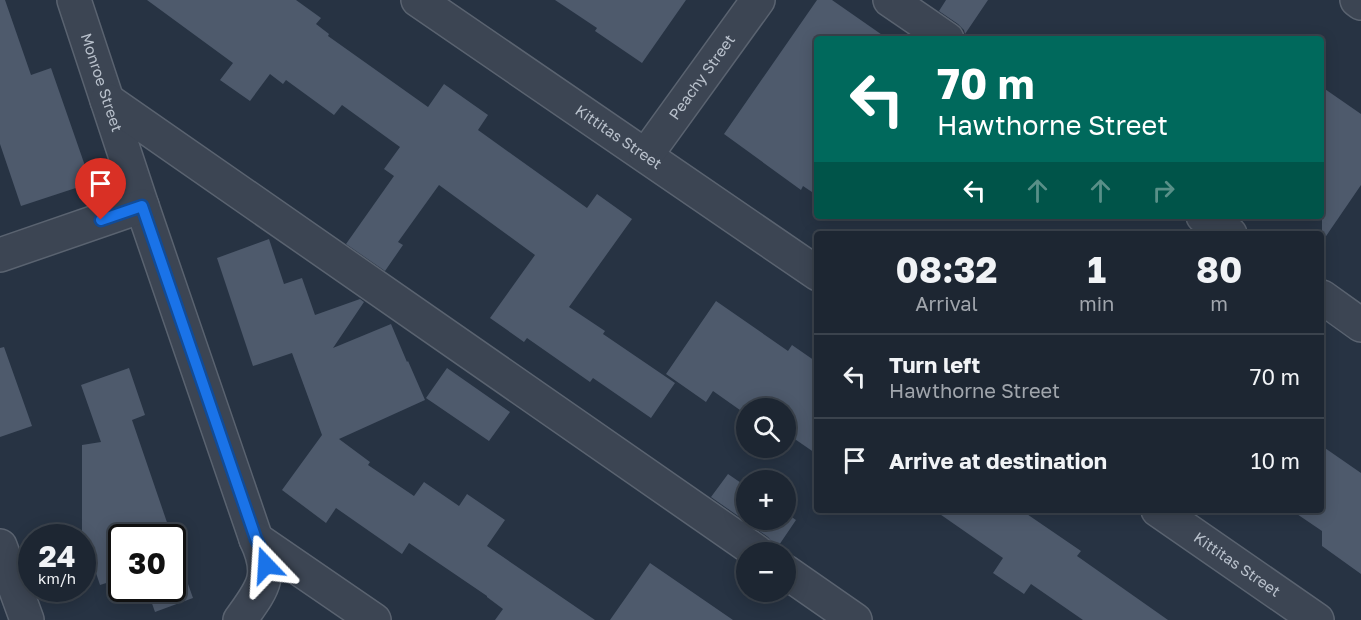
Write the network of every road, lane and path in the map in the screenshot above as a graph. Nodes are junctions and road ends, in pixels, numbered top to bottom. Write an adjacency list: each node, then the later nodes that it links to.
1 (74, 0): 8 (street, Monroe Street)
2 (418, 0): 9 (street, Kittitas Street)
3 (758, 0): 9 (street, Peachy Street)
4 (890, 0): 7 (street)
5 (1357, 0): 6 (street)
6 (1361, 3)
7 (943, 36)
8 (107, 100): 10 (street, Monroe Street); 19 (street)
9 (646, 155): 14 (street, Kittitas Street)
10 (142, 206): 13 (street); 18 (street, Monroe Street)
11 (1208, 219): 12 (street)
12 (1226, 231)
13 (0, 255)
14 (814, 271)
15 (1324, 298): 16 (street)
16 (1361, 325)
17 (1162, 513): 26 (street, Kittitas Street)
18 (256, 539): 23 (street, Monroe Street); 24 (street)
19 (743, 542)
20 (0, 546): 22 (street)
21 (796, 579): 25 (street)
22 (27, 620)
23 (240, 620)
24 (374, 620)
25 (855, 620)
26 (1317, 620)

